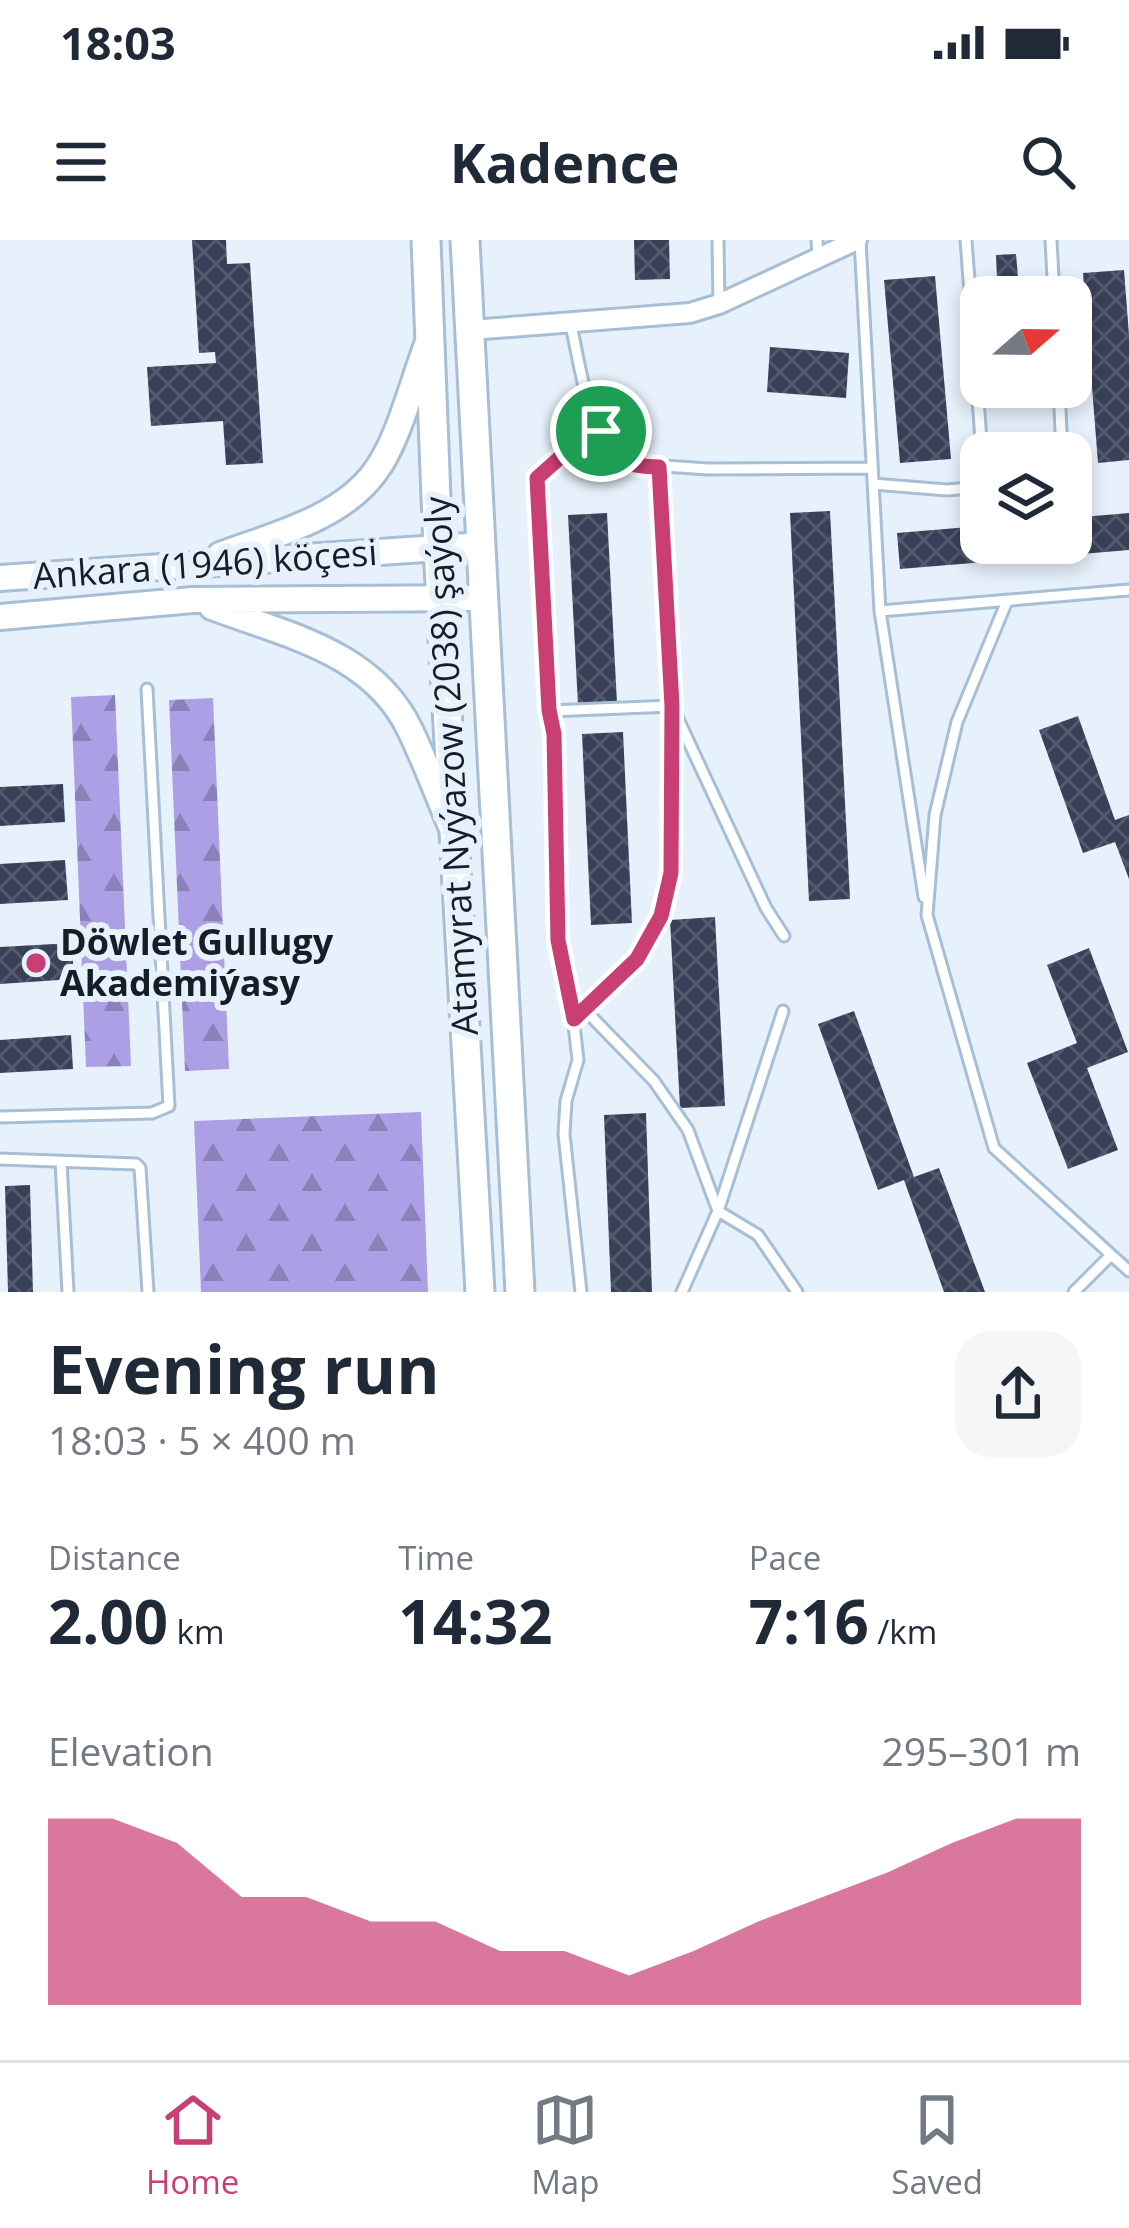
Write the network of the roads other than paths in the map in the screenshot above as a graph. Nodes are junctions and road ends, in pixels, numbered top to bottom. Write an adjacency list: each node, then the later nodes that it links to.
1 (426, 240): 12 (main road, Atamyrat Nyýazow (2038) şaýoly)
2 (465, 240): 11 (main road, Atamyrat Nyýazow (2038) şaýoly)
3 (718, 240): 9 (lane)
4 (858, 240): 7 (street); 16 (lane)
5 (967, 240): 14 (lane)
6 (1051, 240): 8 (lane)
7 (818, 250): 9 (street)
8 (1053, 276)
9 (719, 304): 10 (street)
10 (571, 325): 11 (street); 13 (lane)
11 (471, 330): 19 (main road, Atamyrat Nyýazow (2038) şaýoly)
12 (431, 334): 20 (main road, Atamyrat Nyýazow (2038) şaýoly); 21 (main road)
13 (601, 431): 15 (lane); 32 (lane)
14 (981, 432)
15 (659, 467): 16 (lane); 31 (lane)
16 (872, 468): 17 (lane)
17 (873, 484): 18 (lane); 28 (lane)
18 (960, 489)
19 (482, 545): 20 (main road, Ankara (1946) köçesi); 24 (main road, Atamyrat Nyýazow (2038) şaýoly)
20 (438, 549): 21 (main road, Ankara (1946) köçesi); 25 (main road, Atamyrat Nyýazow (2038) şaýoly)
21 (190, 565): 22 (main road, Ankara (1946) köçesi)
22 (0, 578)
23 (1129, 590): 27 (lane)
24 (484, 598): 25 (main road, Ankara (1946) köçesi); 48 (main road, Atamyrat Nyýazow (2038) şaýoly)
25 (443, 599): 26 (main road, Ankara (1946) köçesi); 33 (main road, Atamyrat Nyýazow (2038) şaýoly)
26 (193, 600): 29 (main road, Ankara (1946) köçesi); 33 (main road)
27 (1006, 601): 28 (lane); 34 (lane)
28 (880, 611): 34 (lane)
29 (0, 617)
30 (147, 689): 39 (lane)
31 (672, 706): 32 (lane); 35 (lane); 36 (lane)
32 (549, 710): 38 (lane)
33 (454, 834): 47 (main road, Atamyrat Nyýazow (2038) şaýoly)
34 (927, 915): 43 (lane)
35 (784, 936)
36 (584, 1008): 38 (lane); 42 (lane)
37 (782, 1011): 42 (lane)
38 (574, 1019): 49 (lane)
39 (0, 1117)
40 (0, 1159): 41 (lane)
41 (61, 1162): 45 (lane); 46 (lane)
42 (718, 1211): 50 (lane); 51 (lane)
43 (1111, 1255): 44 (lane); 52 (lane)
44 (1129, 1271)
45 (68, 1292)
46 (148, 1292)
47 (480, 1292)
48 (520, 1292)
49 (581, 1292)
50 (682, 1292)
51 (797, 1292)
52 (1074, 1292)

